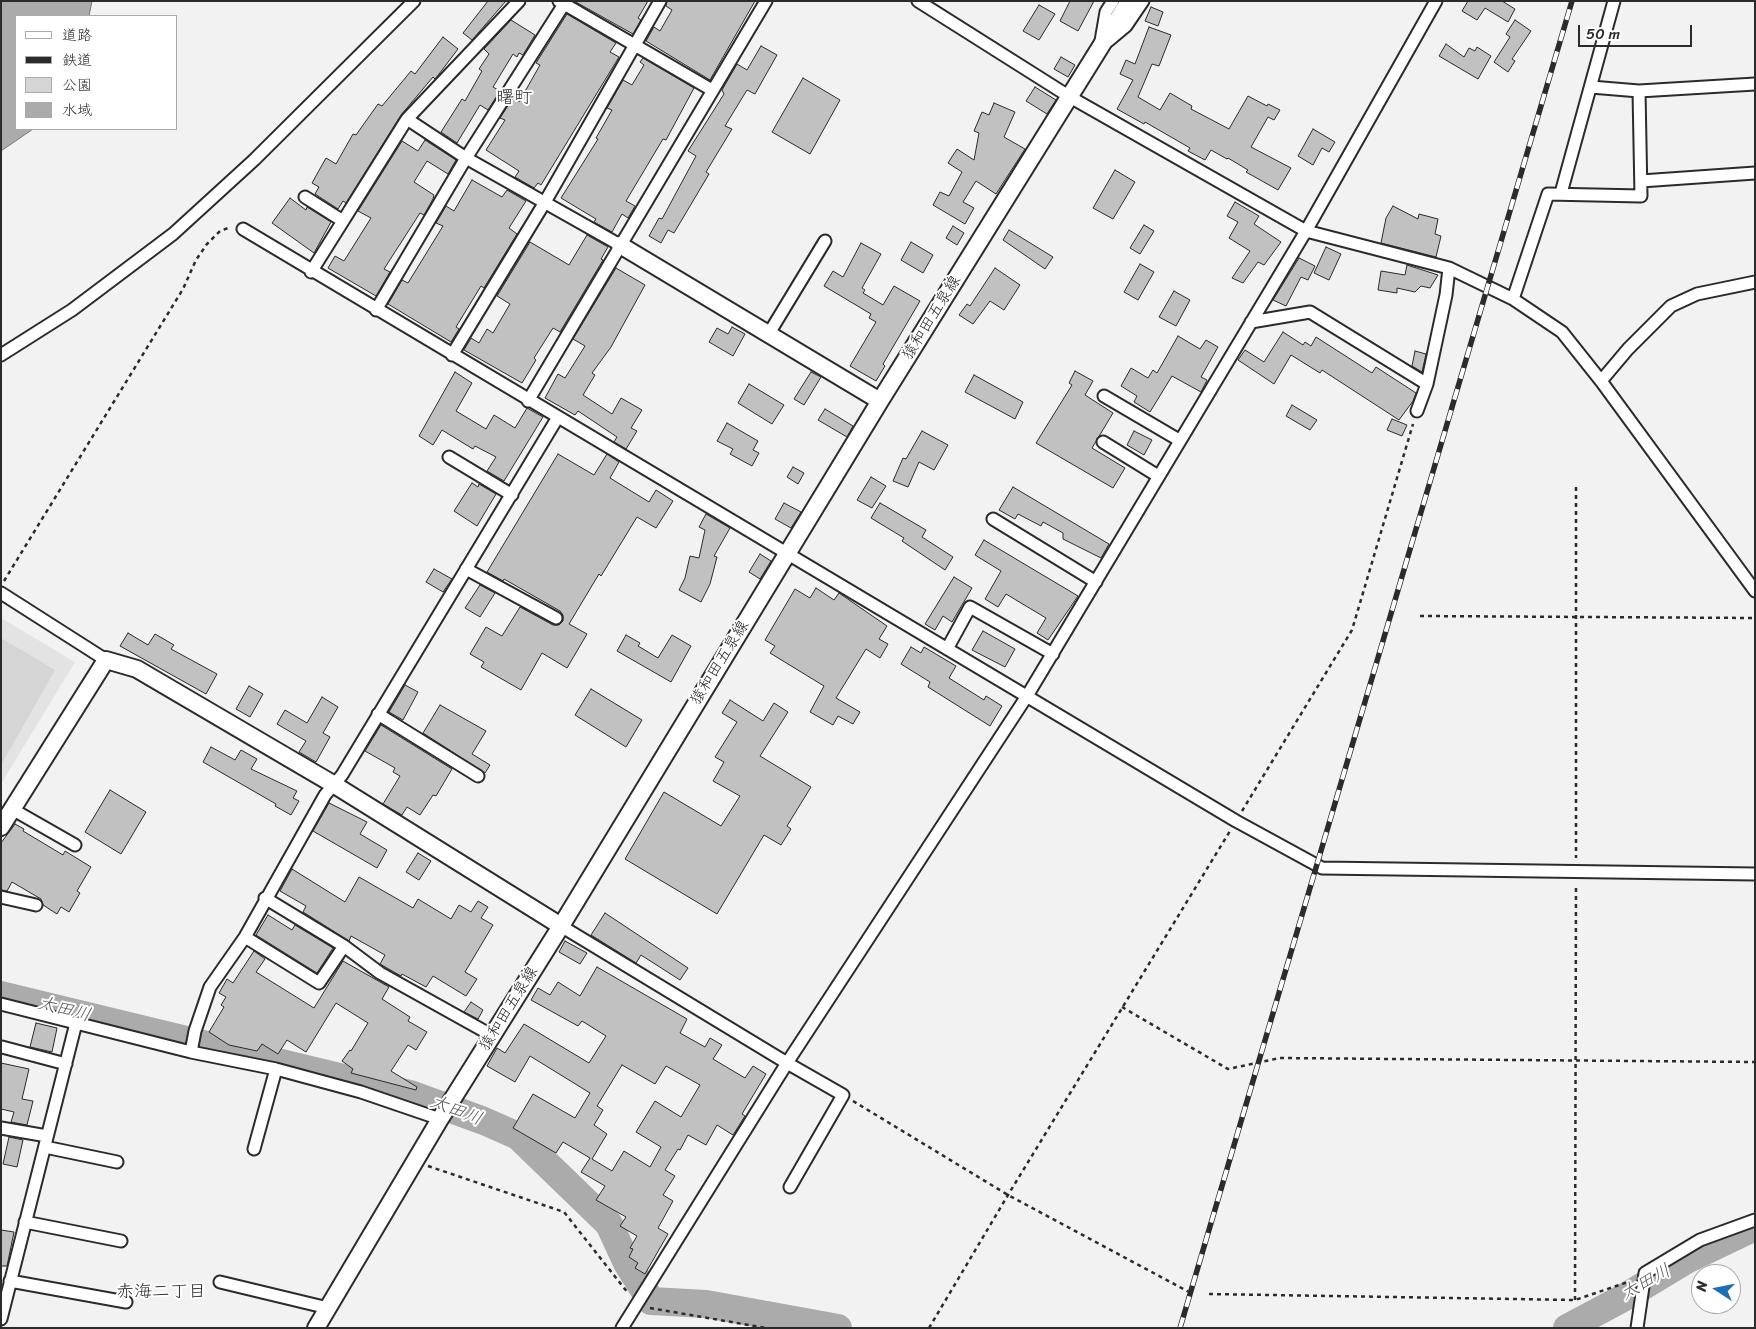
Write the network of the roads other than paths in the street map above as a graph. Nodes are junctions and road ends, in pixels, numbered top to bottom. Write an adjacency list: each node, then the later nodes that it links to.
1 (414, 1): 38 (street)
2 (519, 1): 19 (street)
3 (660, 1): 12 (street)
4 (766, 1): 16 (street)
5 (918, 1): 18 (street)
6 (1113, 1): 13 (street)
7 (1129, 1): 13 (main road, 猿和田五泉線)
8 (1143, 1): 13 (street)
9 (1436, 1): 28 (street)
10 (1614, 1): 15 (street)
11 (563, 2): 12 (street); 20 (street)
12 (634, 44): 16 (street); 25 (street)
13 (1100, 47): 18 (main road, 猿和田五泉線)
14 (1755, 84): 17 (street)
15 (1591, 87): 17 (street); 23 (street)
16 (712, 90): 30 (street)
17 (1639, 91): 22 (street)
18 (1070, 97): 28 (street); 44 (main road, 猿和田五泉線)
19 (407, 119): 20 (street); 26 (street)
20 (466, 158): 25 (street); 35 (street)
21 (1755, 173): 22 (street)
22 (1641, 181): 23 (street)
23 (1561, 193): 34 (street)
24 (305, 197): 26 (street)
25 (545, 202): 30 (street); 39 (street)
26 (343, 220): 32 (street)
27 (243, 230): 32 (street)
28 (1306, 231): 31 (street); 36 (street)
29 (826, 242): 37 (street)
30 (620, 245): 37 (main road); 43 (street)
31 (1450, 268): 34 (street); 41 (street)
32 (311, 272): 35 (street)
33 (1755, 282): 40 (street)
34 (1514, 299): 40 (street)
35 (376, 310): 39 (street)
36 (1251, 322): 41 (street); 47 (street)
37 (768, 335): 44 (main road)
38 (1, 355)
39 (452, 355): 43 (street)
40 (1601, 382): 56 (street)
41 (1427, 384): 45 (street)
42 (1104, 396): 47 (street)
43 (528, 401): 46 (street)
44 (880, 401): 53 (main road, 猿和田五泉線)
45 (1416, 411)
46 (558, 417): 51 (street); 53 (street)
47 (1179, 440): 50 (street)
48 (1103, 442): 50 (street)
49 (449, 457): 51 (street)
50 (1158, 476): 55 (street)
51 (512, 494): 54 (street)
52 (994, 519): 55 (street)
53 (788, 553): 59 (street); 73 (main road, 猿和田五泉線)
54 (466, 569): 58 (street); 63 (street)
55 (1096, 582): 60 (street)
56 (1755, 592)
57 (1, 593): 61 (street)
58 (556, 618)
59 (947, 649): 60 (street); 62 (street)
60 (1052, 654): 62 (street)
61 (106, 660): 65 (main road); 66 (main road)
62 (1027, 696): 69 (street); 81 (street)
63 (378, 714): 64 (street); 65 (street)
64 (478, 776)
65 (333, 784): 71 (street); 73 (main road)
66 (12, 810): 67 (main road); 68 (street)
67 (1, 826)
68 (75, 845)
69 (1755, 874)
70 (1, 897): 72 (street)
71 (265, 898): 74 (street); 75 (street)
72 (36, 905)
73 (561, 926): 78 (main road, 猿和田五泉線); 81 (street)
74 (245, 937): 75 (street); 80 (street)
75 (344, 946): 78 (street)
76 (1, 1004): 77 (street)
77 (76, 1023): 80 (street); 82 (street)
78 (493, 1036): 84 (main road, 猿和田五泉線)
79 (2, 1047): 82 (street)
80 (191, 1052): 83 (street)
81 (787, 1063): 89 (street); 99 (street)
82 (66, 1064): 86 (street)
83 (276, 1069): 84 (street); 87 (street)
84 (440, 1119): 96 (main road, 猿和田五泉線)
85 (1, 1128): 86 (street)
86 (46, 1142): 88 (street); 91 (street)
87 (254, 1149)
88 (117, 1162)
89 (790, 1187)
90 (1755, 1220): 100 (street)
91 (25, 1222): 92 (street); 93 (street)
92 (122, 1241)
93 (10, 1281): 95 (street); 97 (street)
94 (220, 1282): 96 (street)
95 (126, 1302)
96 (328, 1308): 98 (main road, 猿和田五泉線)
97 (1, 1319)
98 (316, 1328)
99 (622, 1328)
100 (1637, 1328)

